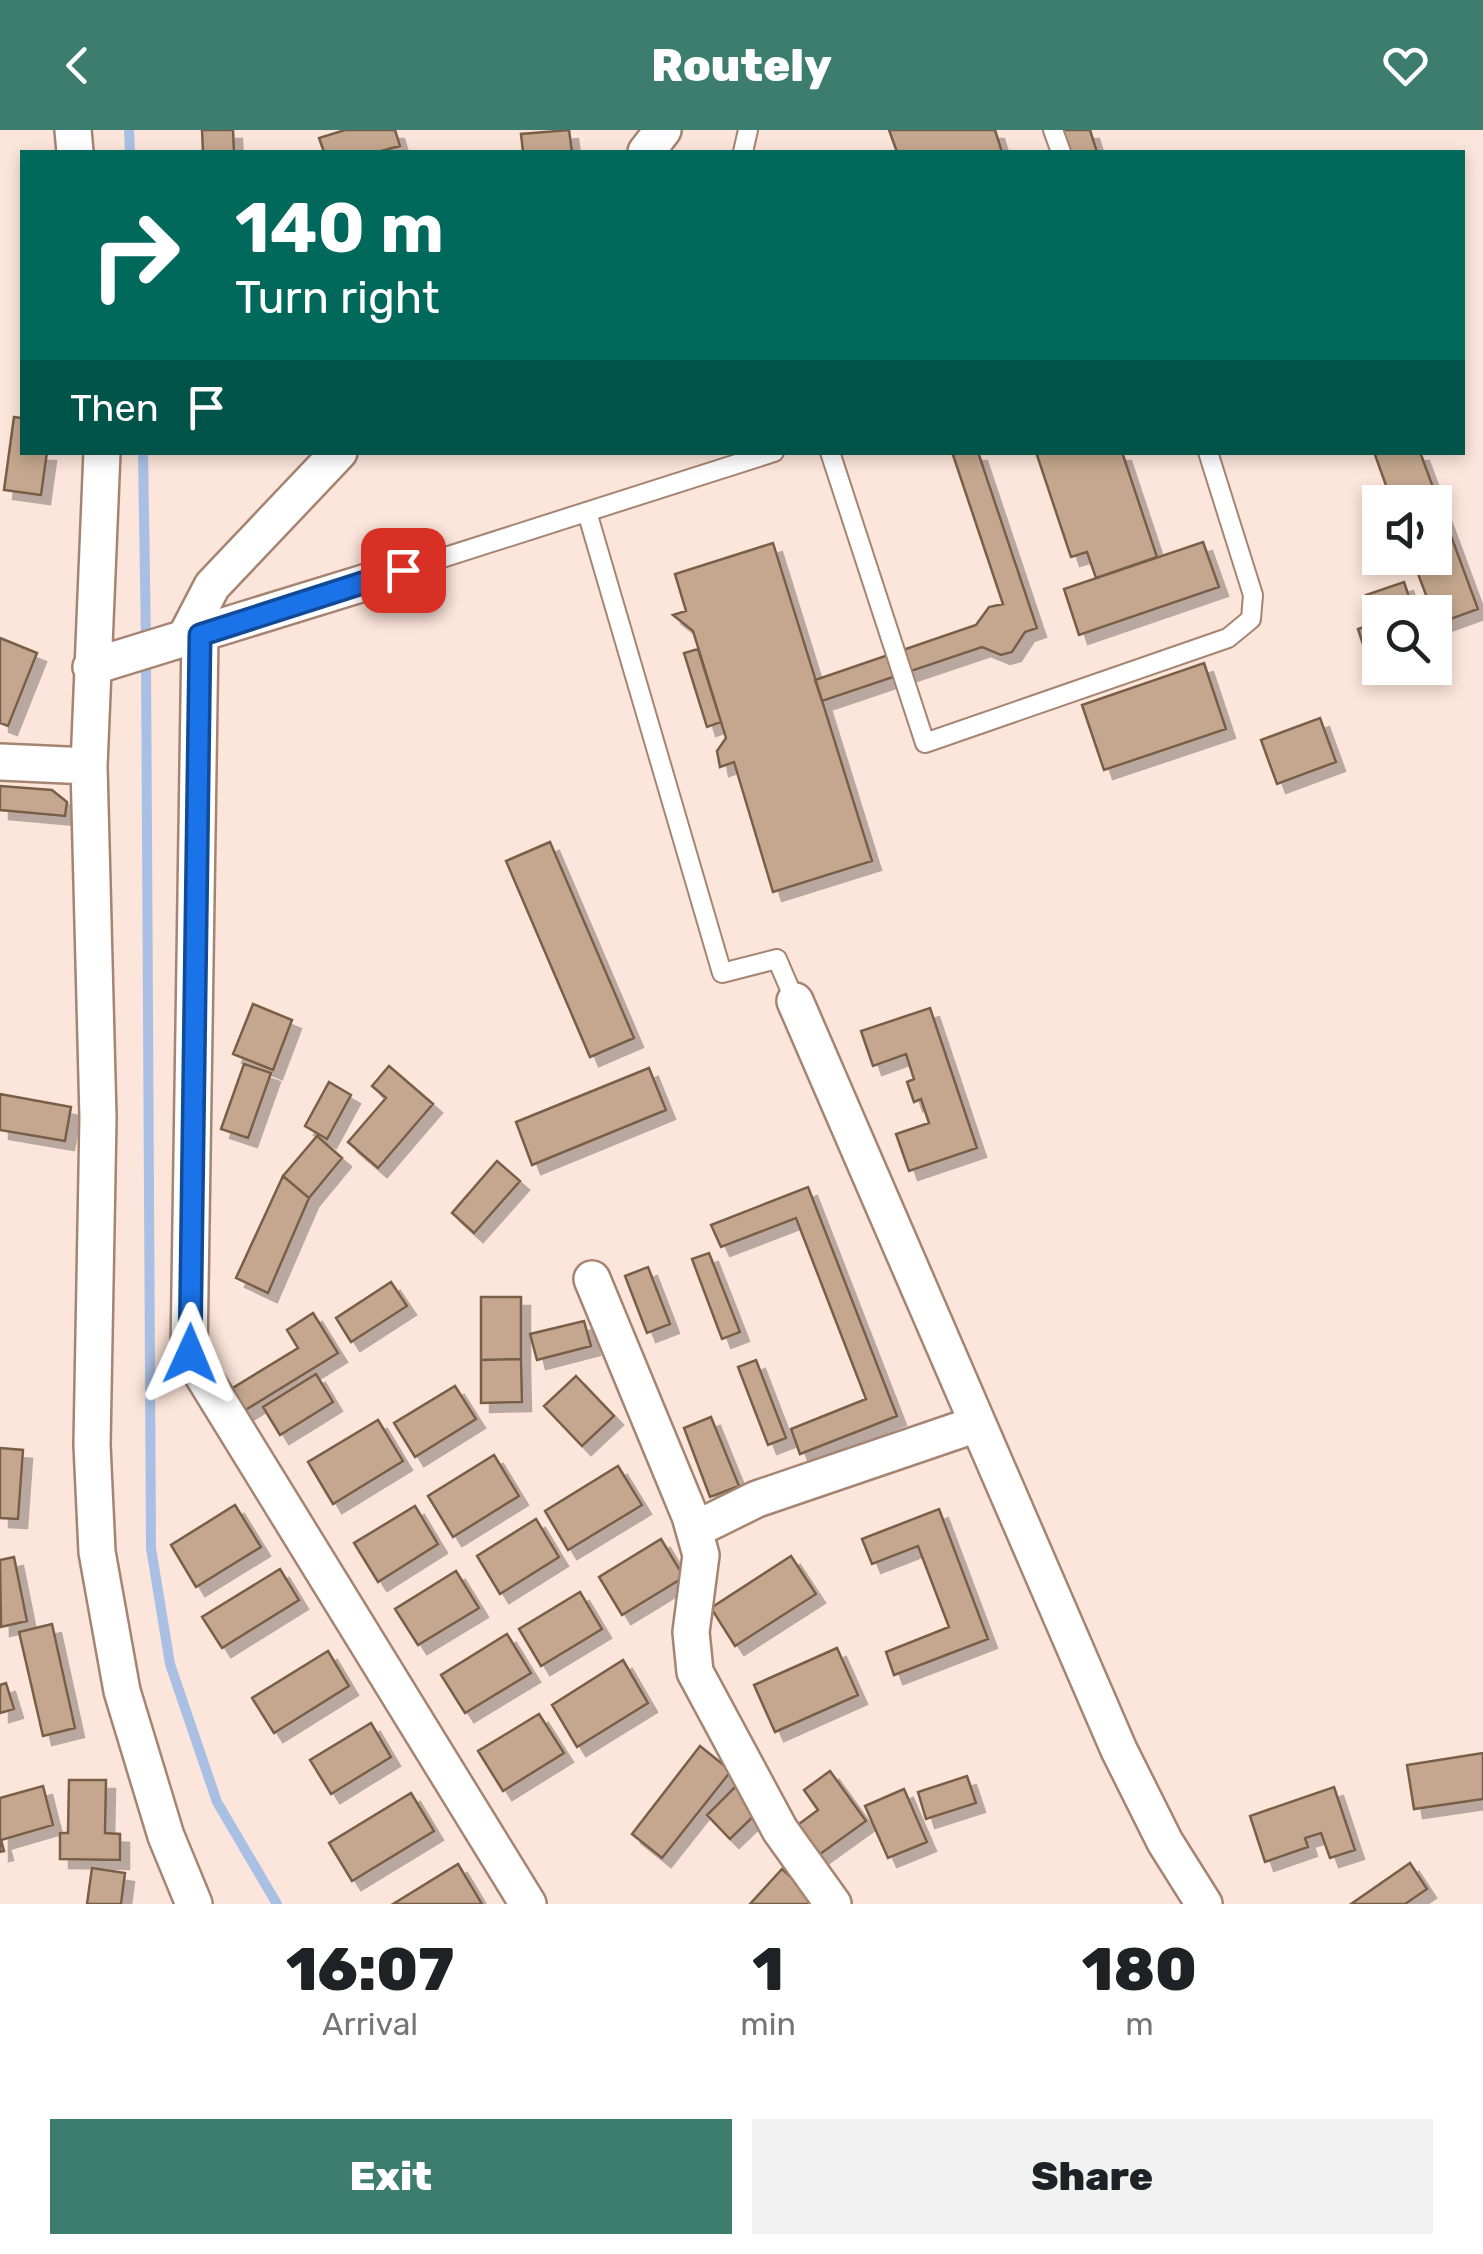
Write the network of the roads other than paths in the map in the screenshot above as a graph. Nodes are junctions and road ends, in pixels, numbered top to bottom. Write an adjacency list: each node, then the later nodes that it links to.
1 (663, 130): 2 (street)
2 (648, 150)
3 (102, 455): 11 (street)
4 (336, 455): 10 (street)
5 (765, 455): 8 (lane)
6 (831, 455): 7 (lane)
7 (1209, 455)
8 (587, 512): 9 (lane); 14 (lane)
9 (366, 582): 10 (street)
10 (180, 641): 11 (street); 19 (street)
11 (106, 663): 13 (street)
12 (0, 762): 13 (street)
13 (90, 766): 18 (street)
14 (795, 1001): 16 (street)
15 (592, 1278): 17 (street)
16 (977, 1424): 17 (street); 21 (street)
17 (694, 1530): 20 (street)
18 (194, 1904)
19 (528, 1904)
20 (832, 1904)
21 (1204, 1904)

